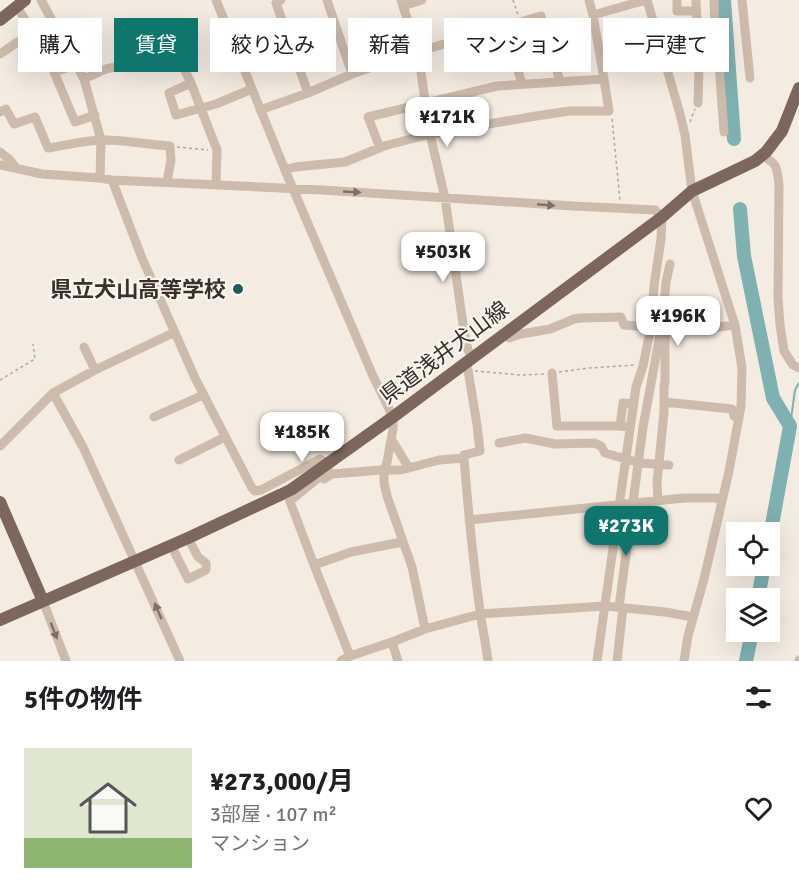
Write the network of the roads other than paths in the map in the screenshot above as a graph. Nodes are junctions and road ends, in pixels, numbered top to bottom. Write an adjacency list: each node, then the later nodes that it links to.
1 (41, 0): 16 (street)
2 (216, 0): 34 (street)
3 (281, 0): 35 (street)
4 (327, 0): 26 (street)
5 (422, 0): 12 (street)
6 (588, 0): 15 (street)
7 (646, 0): 15 (street); 56 (street)
8 (677, 0): 14 (street)
9 (696, 0): 14 (street)
10 (714, 0): 42 (street)
11 (742, 0): 27 (street)
12 (402, 3): 17 (street)
13 (21, 4): 18 (main road); 19 (street)
14 (696, 11): 37 (street)
15 (593, 15): 28 (street)
16 (51, 18)
17 (407, 18)
18 (0, 20)
19 (0, 53)
20 (54, 72): 41 (street)
21 (80, 72): 29 (street)
22 (358, 72): 26 (street)
23 (421, 72): 36 (street)
24 (518, 72): 32 (street)
25 (557, 72): 30 (street)
26 (352, 74): 35 (street)
27 (750, 78)
28 (604, 79): 30 (street); 43 (street)
29 (84, 80): 31 (street); 41 (street)
30 (560, 82): 32 (street)
31 (191, 83): 38 (street); 38 (street)
32 (522, 84): 36 (street)
33 (799, 88): 47 (main road, 県道浅井犬山線)
34 (252, 89): 38 (street); 39 (street)
35 (308, 93): 39 (street)
36 (425, 103): 43 (street); 45 (street)
37 (698, 103)
38 (200, 108): 54 (street)
39 (260, 111): 50 (street)
40 (0, 112): 44 (street)
41 (94, 115): 44 (street)
42 (724, 132)
43 (430, 134): 45 (street); 57 (street)
44 (101, 140): 51 (street); 53 (street)
45 (380, 148): 50 (street)
46 (0, 152): 49 (street)
47 (762, 156): 56 (main road, 県道浅井犬山線); 67 (street)
48 (0, 165): 49 (street)
49 (16, 168): 51 (street)
50 (285, 170): 55 (street)
51 (100, 178): 52 (street)
52 (112, 180): 53 (street); 62 (street)
53 (167, 182): 54 (street)
54 (216, 184): 55 (street)
55 (293, 189): 57 (street, one-way to 57); 75 (street)
56 (692, 191): 58 (main road, 県道浅井犬山線); 60 (street)
57 (445, 198): 58 (street, one-way to 58); 66 (street)
58 (662, 217): 61 (street); 63 (main road, 県道浅井犬山線)
59 (670, 264): 64 (street)
60 (735, 326): 64 (street); 76 (street)
61 (650, 329): 63 (street); 64 (street); 73 (street)
62 (175, 332): 68 (street); 71 (street)
63 (505, 333): 66 (main road, 県道浅井犬山線)
64 (662, 333): 72 (street); 86 (street)
65 (84, 347): 68 (street)
66 (469, 360): 75 (main road, 県道浅井犬山線); 83 (street)
67 (796, 367)
68 (95, 370): 70 (street)
69 (552, 373): 77 (street)
70 (53, 393): 82 (street); 104 (street)
71 (203, 395): 74 (street); 79 (street)
72 (664, 402): 76 (street); 88 (street)
73 (634, 404): 77 (street); 78 (street)
74 (154, 417)
75 (393, 417): 80 (street); 87 (main road, 県道浅井犬山線)
76 (739, 418): 94 (street)
77 (620, 426): 78 (street)
78 (630, 428): 84 (street)
79 (225, 437): 85 (street); 92 (street)
80 (392, 440): 90 (street); 91 (street)
81 (499, 443): 84 (street)
82 (0, 446)
83 (464, 458): 90 (street); 100 (street)
84 (627, 459): 86 (street); 99 (street)
85 (179, 460)
86 (638, 463): 88 (street); 98 (street)
87 (328, 464): 92 (street); 93 (street); 101 (main road, 県道浅井犬山線, bridge)
88 (658, 464): 89 (street); 96 (street)
89 (669, 465)
90 (409, 468): 91 (street)
91 (384, 470): 93 (street); 102 (street)
92 (281, 480): 95 (street)
93 (313, 484): 95 (street)
94 (722, 499): 96 (street); 110 (street)
95 (290, 501): 105 (street)
96 (658, 501): 98 (street)
97 (0, 502): 106 (main road)
98 (633, 503): 99 (street); 108 (street)
99 (619, 505): 100 (street); 107 (street)
100 (468, 520): 109 (street)
101 (188, 538): 103 (main road, 県道浅井犬山線); 103 (street)
102 (402, 542): 105 (street); 112 (street)
103 (171, 545): 104 (main road, 県道浅井犬山線)
104 (136, 561): 106 (main road, 県道浅井犬山線); 116 (street, one-way to 104)
105 (314, 566): 114 (street)
106 (43, 601): 111 (main road, 県道浅井犬山線); 115 (street, one-way to 115)
107 (605, 606): 108 (street); 109 (street); 120 (street)
108 (621, 608): 110 (street); 121 (street)
109 (480, 614): 112 (street); 119 (street)
110 (693, 617): 122 (street)
111 (0, 620)
112 (425, 629): 113 (street)
113 (392, 642): 114 (street); 118 (street)
114 (350, 656): 117 (street)
115 (66, 661)
116 (180, 661)
117 (341, 661)
118 (398, 661)
119 (488, 661)
120 (597, 661)
121 (617, 661)
122 (684, 661)

